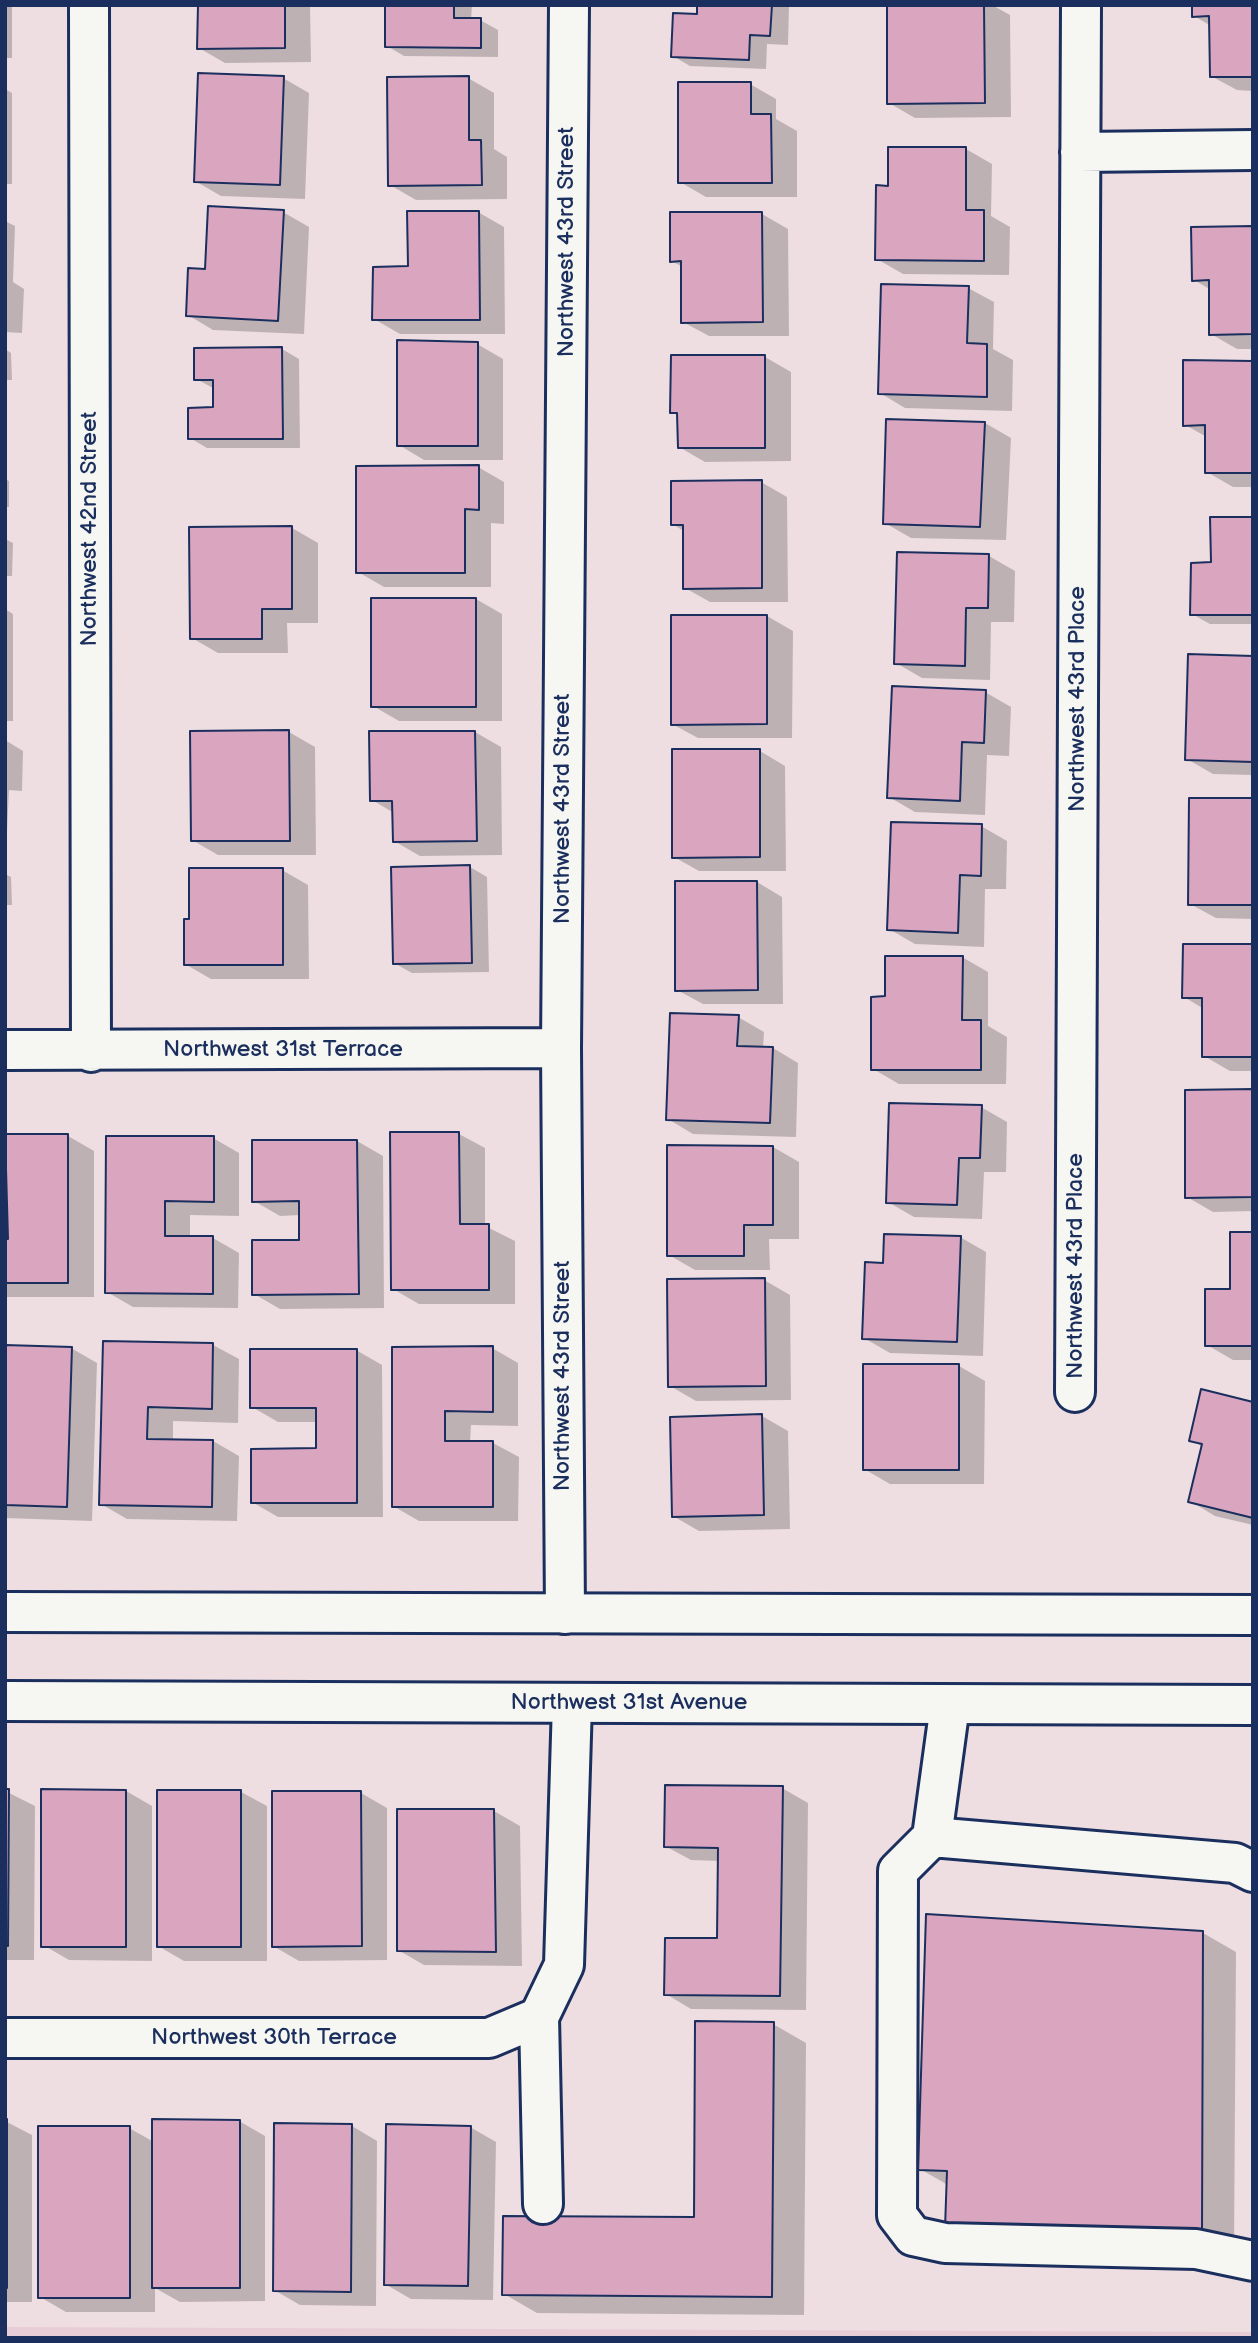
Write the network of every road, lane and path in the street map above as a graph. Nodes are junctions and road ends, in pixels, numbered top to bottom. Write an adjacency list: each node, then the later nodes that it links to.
1 (89, 5): 8 (street, Northwest 42nd Street)
2 (569, 5): 6 (street, Northwest 43rd Street)
3 (1081, 5): 5 (street, Northwest 43rd Place)
4 (1253, 150): 5 (street)
5 (1080, 152): 9 (street, Northwest 43rd Place)
6 (561, 1048): 8 (street, Northwest 31st Terrace); 11 (street, Northwest 43rd Street)
7 (5, 1050): 8 (street, Northwest 31st Terrace)
8 (91, 1052)
9 (1075, 1392)
10 (5, 1612): 11 (street)
11 (565, 1614): 12 (street)
12 (1253, 1615)
13 (5, 1701): 14 (street, Northwest 31st Avenue)
14 (572, 1703): 16 (street, Northwest 31st Avenue); 19 (street)
15 (1253, 1704): 16 (street, Northwest 31st Avenue)
16 (950, 1705): 17 (street)
17 (932, 1837): 18 (street); 22 (street)
18 (1253, 1872)
19 (538, 2017): 20 (street, Northwest 30th Terrace); 21 (street)
20 (5, 2038)
21 (543, 2204)
22 (1253, 2262)

